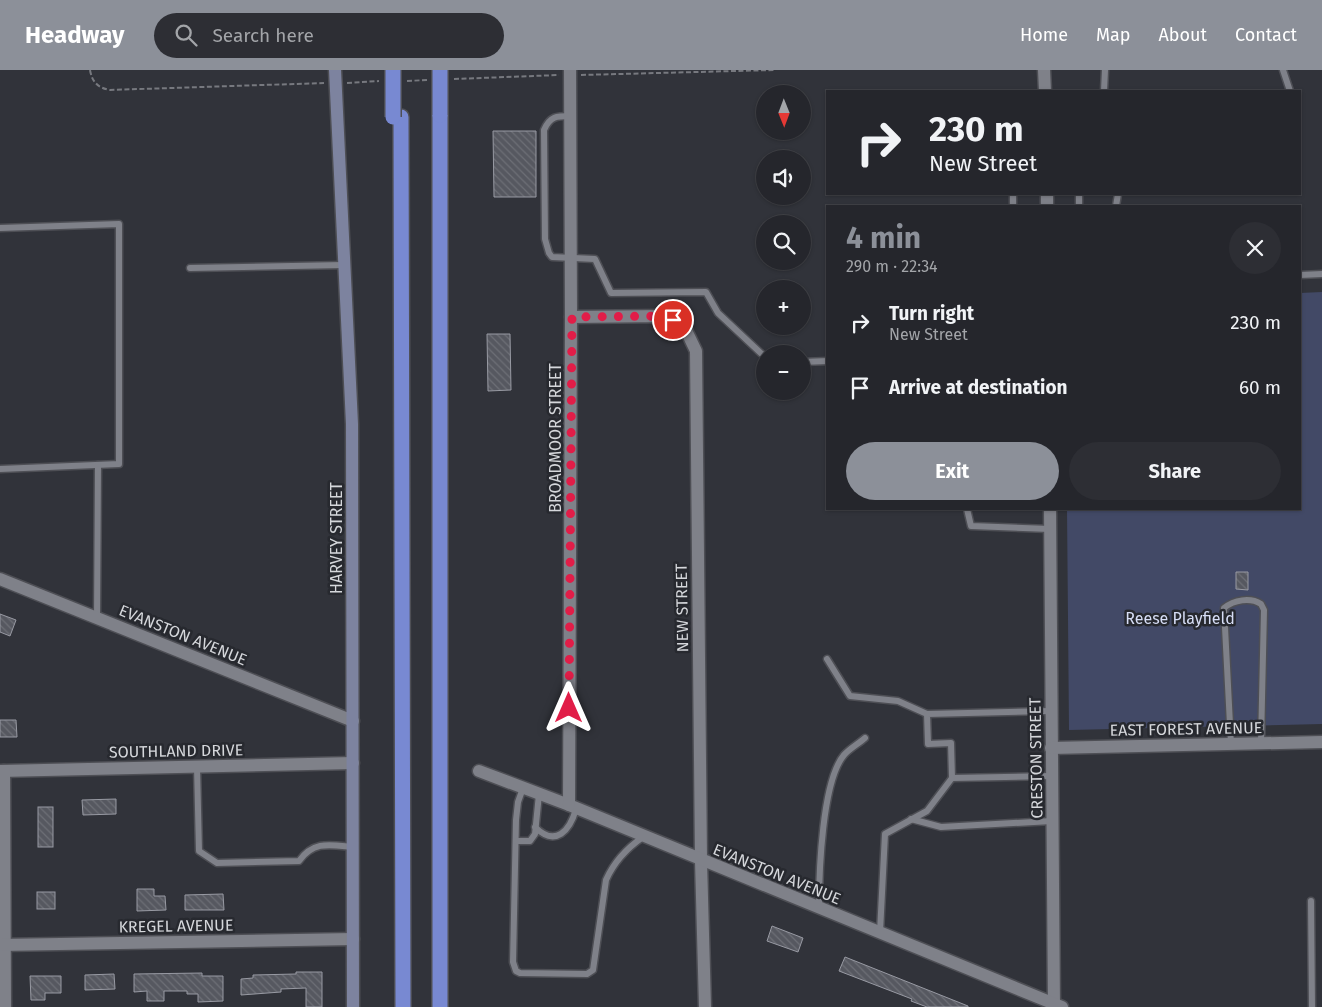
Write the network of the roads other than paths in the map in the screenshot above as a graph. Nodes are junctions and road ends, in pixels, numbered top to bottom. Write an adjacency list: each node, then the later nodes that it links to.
1 (335, 70): 16 (street, HARVEY STREET)
2 (392, 70): 13 (highway, bridge)
3 (401, 70): 13 (highway)
4 (440, 70): 65 (highway, bridge)
5 (570, 70): 12 (street, BROADMOOR STREET)
6 (1044, 70): 9 (street)
7 (1105, 70): 10 (lane)
8 (1283, 70): 11 (lane)
9 (1045, 90)
10 (1105, 90)
11 (1290, 90)
12 (570, 116): 15 (street, BROADMOOR STREET); 15 (lane)
13 (397, 117): 64 (highway)
14 (0, 228): 24 (lane)
15 (571, 258): 20 (street, BROADMOOR STREET); 21 (lane)
16 (343, 265): 17 (lane); 34 (street, HARVEY STREET)
17 (190, 268)
18 (1322, 274): 19 (lane)
19 (1301, 275)
20 (572, 317): 48 (street, BROADMOOR STREET); 55 (street, NEW STREET)
21 (756, 349)
22 (826, 361): 23 (lane)
23 (811, 362)
24 (98, 465): 25 (lane); 30 (lane)
25 (0, 469)
26 (967, 510): 28 (lane)
27 (1050, 510): 28 (street, CRESTON STREET)
28 (1050, 529): 32 (street, CRESTON STREET)
29 (0, 579): 30 (street, EVANSTON AVENUE)
30 (97, 619): 34 (street, EVANSTON AVENUE)
31 (827, 659): 33 (lane)
32 (1051, 711): 33 (lane); 39 (street, CRESTON STREET)
33 (927, 714): 45 (lane)
34 (353, 721): 40 (street, HARVEY STREET)
35 (865, 738): 57 (lane)
36 (1322, 742): 37 (street, EAST FOREST AVENUE)
37 (1261, 743): 38 (street, EAST FOREST AVENUE); 38 (lane)
38 (1231, 744): 39 (street, EAST FOREST AVENUE)
39 (1051, 748): 44 (street, CRESTON STREET)
40 (353, 763): 41 (street, SOUTHLAND DRIVE); 54 (street, HARVEY STREET)
41 (197, 767): 42 (street, SOUTHLAND DRIVE); 54 (lane)
42 (2, 771): 60 (street)
43 (479, 771): 46 (street, EVANSTON AVENUE)
44 (1052, 776): 45 (lane); 50 (street, CRESTON STREET)
45 (952, 778): 49 (lane)
46 (523, 788): 47 (street, EVANSTON AVENUE); 53 (lane)
47 (539, 794): 48 (street, EVANSTON AVENUE); 51 (lane)
48 (572, 807): 51 (lane); 52 (street, EVANSTON AVENUE)
49 (911, 819): 50 (lane); 58 (lane)
50 (1052, 821): 61 (street, CRESTON STREET)
51 (535, 827): 53 (lane)
52 (644, 837): 53 (lane); 55 (street, EVANSTON AVENUE)
53 (516, 841)
54 (353, 847): 59 (street, HARVEY STREET)
55 (701, 860): 57 (street, EVANSTON AVENUE); 66 (street, NEW STREET)
56 (1311, 900): 67 (lane)
57 (819, 909): 58 (street, EVANSTON AVENUE)
58 (880, 934): 61 (street, EVANSTON AVENUE)
59 (353, 939): 60 (street, KREGEL AVENUE); 63 (street, HARVEY STREET)
60 (2, 945): 62 (street)
61 (1057, 1006)
62 (5, 1007)
63 (353, 1007)
64 (403, 1007)
65 (440, 1007)
66 (705, 1007)
67 (1312, 1007)

